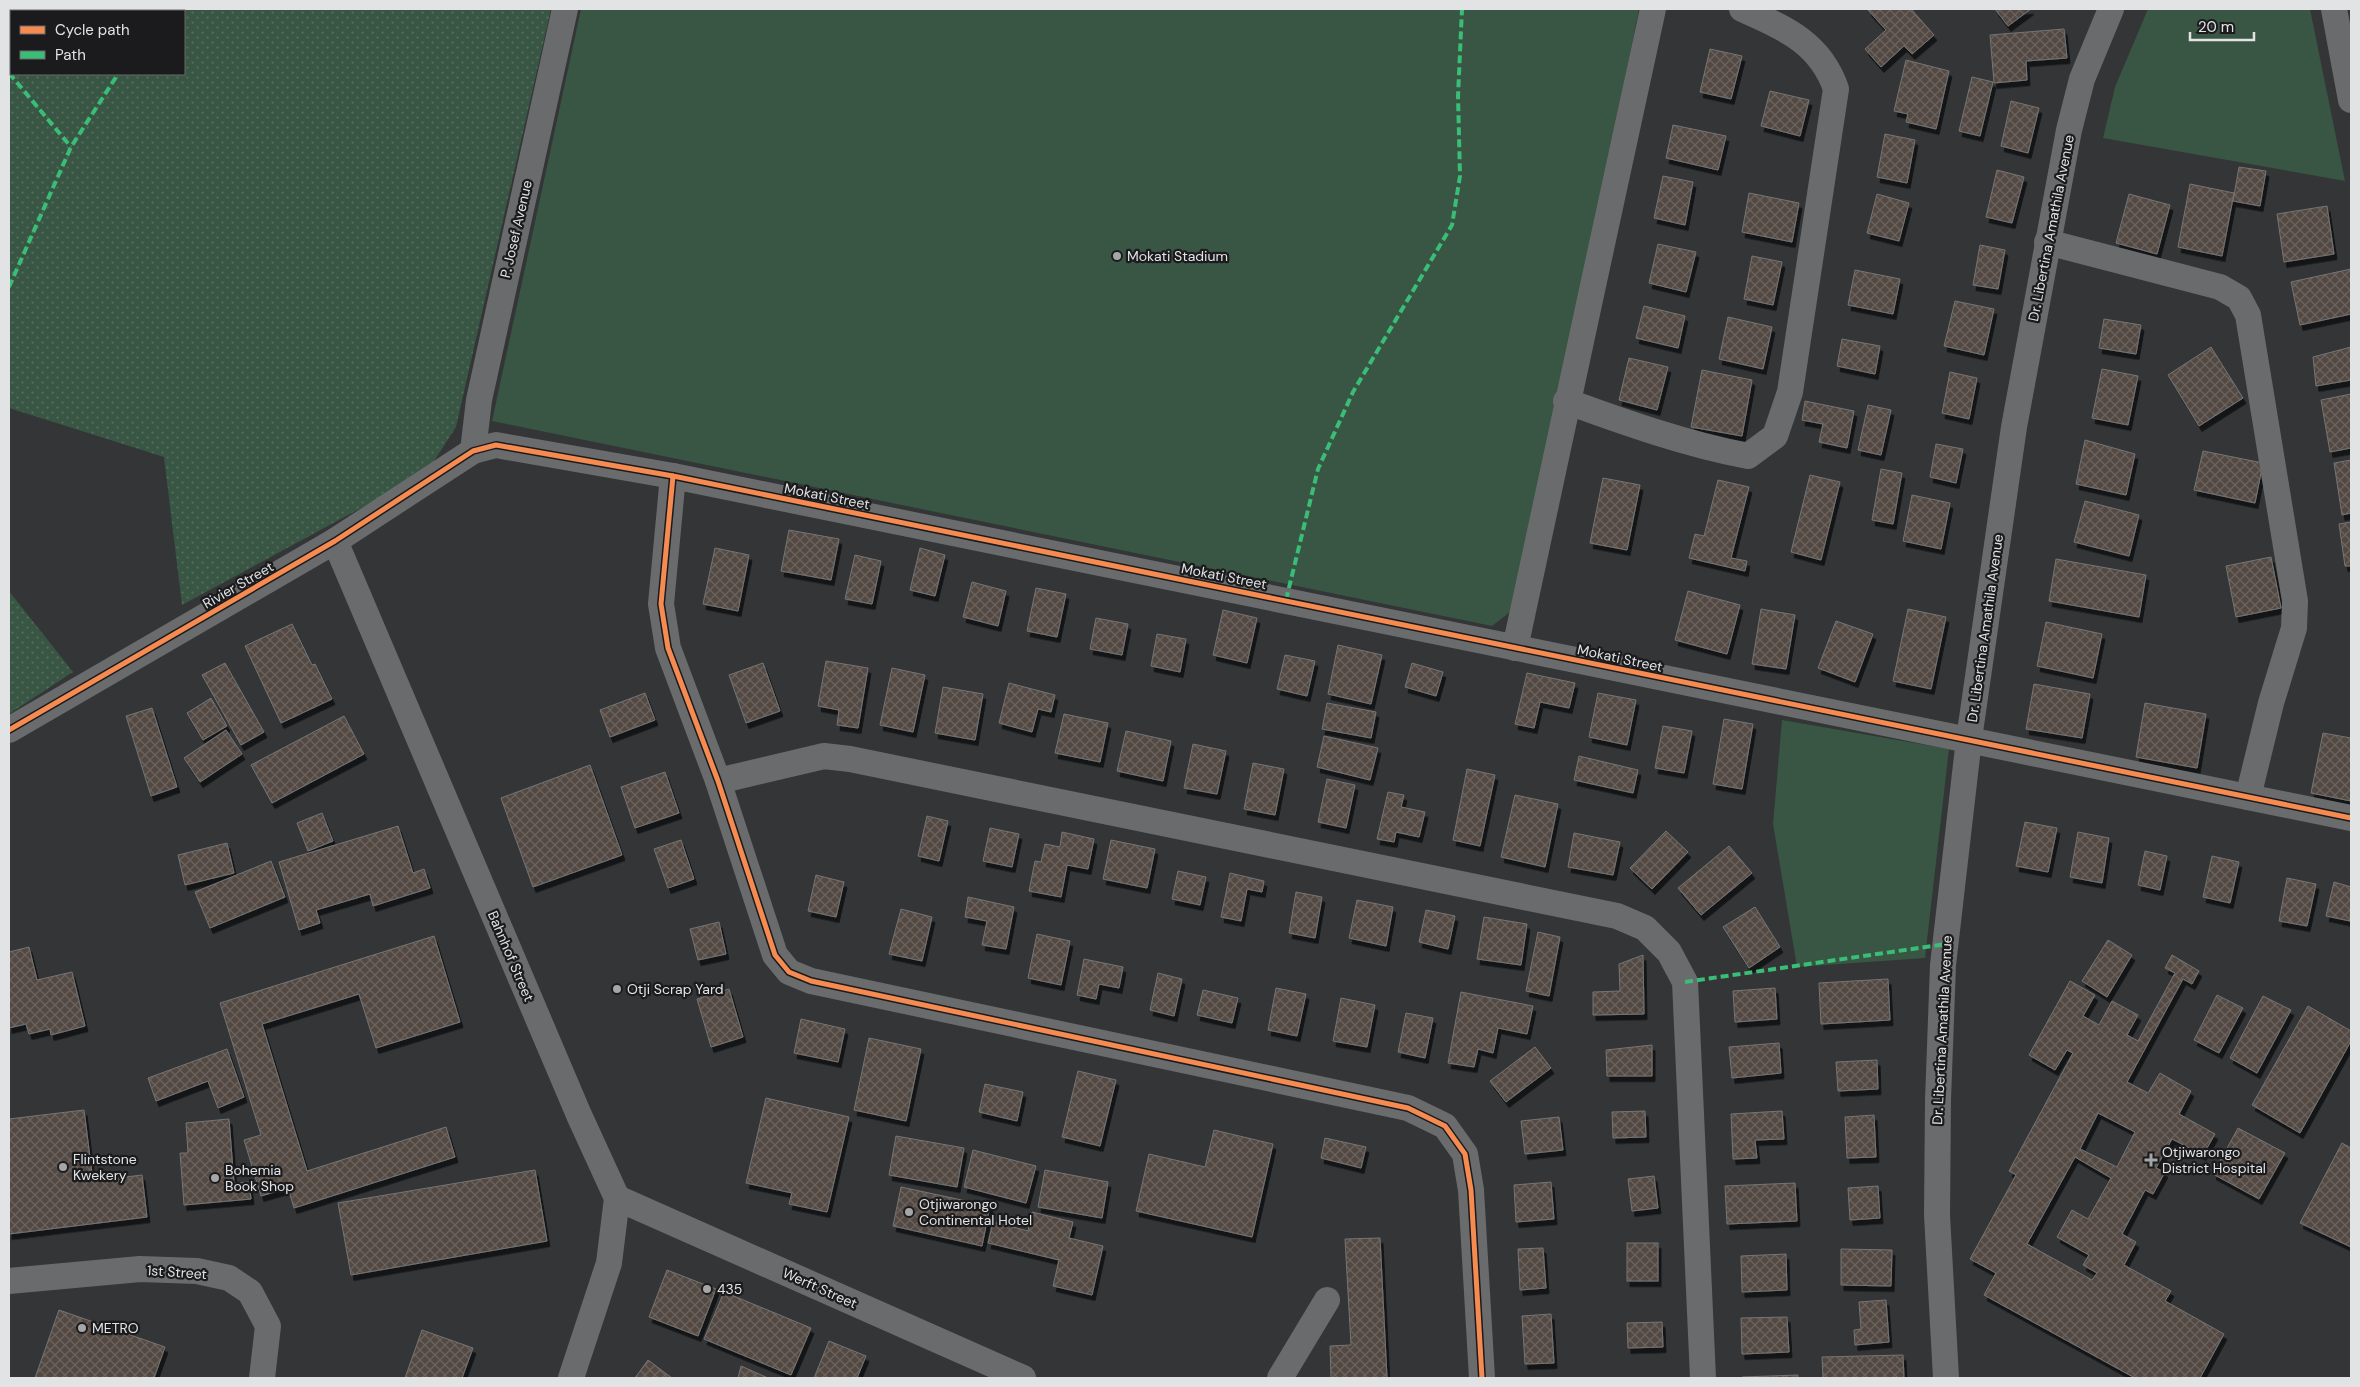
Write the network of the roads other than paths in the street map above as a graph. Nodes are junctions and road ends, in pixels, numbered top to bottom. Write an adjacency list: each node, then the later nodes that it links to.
1 (565, 9): 9 (street, P. Josef Avenue)
2 (1653, 9): 8 (street)
3 (1742, 9): 8 (street)
4 (2111, 9): 7 (street, Dr. Libertina Amathila Avenue)
5 (2334, 9): 6 (street)
6 (2351, 100)
7 (2047, 242): 14 (street, Dr. Libertina Amathila Avenue); 16 (street)
8 (1566, 401): 12 (street)
9 (474, 451): 10 (street, Mokati Street); 11 (street, Rivier Street)
10 (673, 476): 12 (street, Mokati Street); 15 (street)
11 (335, 541): 13 (street, Rivier Street); 18 (street, Bahnhof Street)
12 (1515, 648): 14 (street, Mokati Street)
13 (9, 730)
14 (1969, 739): 16 (street, Mokati Street); 27 (street, Dr. Libertina Amathila Avenue)
15 (718, 780): 25 (street); 26 (street)
16 (2248, 797): 17 (street, Mokati Street)
17 (2351, 818)
18 (616, 1198): 22 (street); 23 (street, Werft Street)
19 (9, 1281): 21 (street, 1st Street)
20 (1326, 1300): 24 (street)
21 (262, 1378)
22 (571, 1378)
23 (1023, 1378)
24 (1280, 1378)
25 (1482, 1378)
26 (1703, 1378)
27 (1946, 1378)

